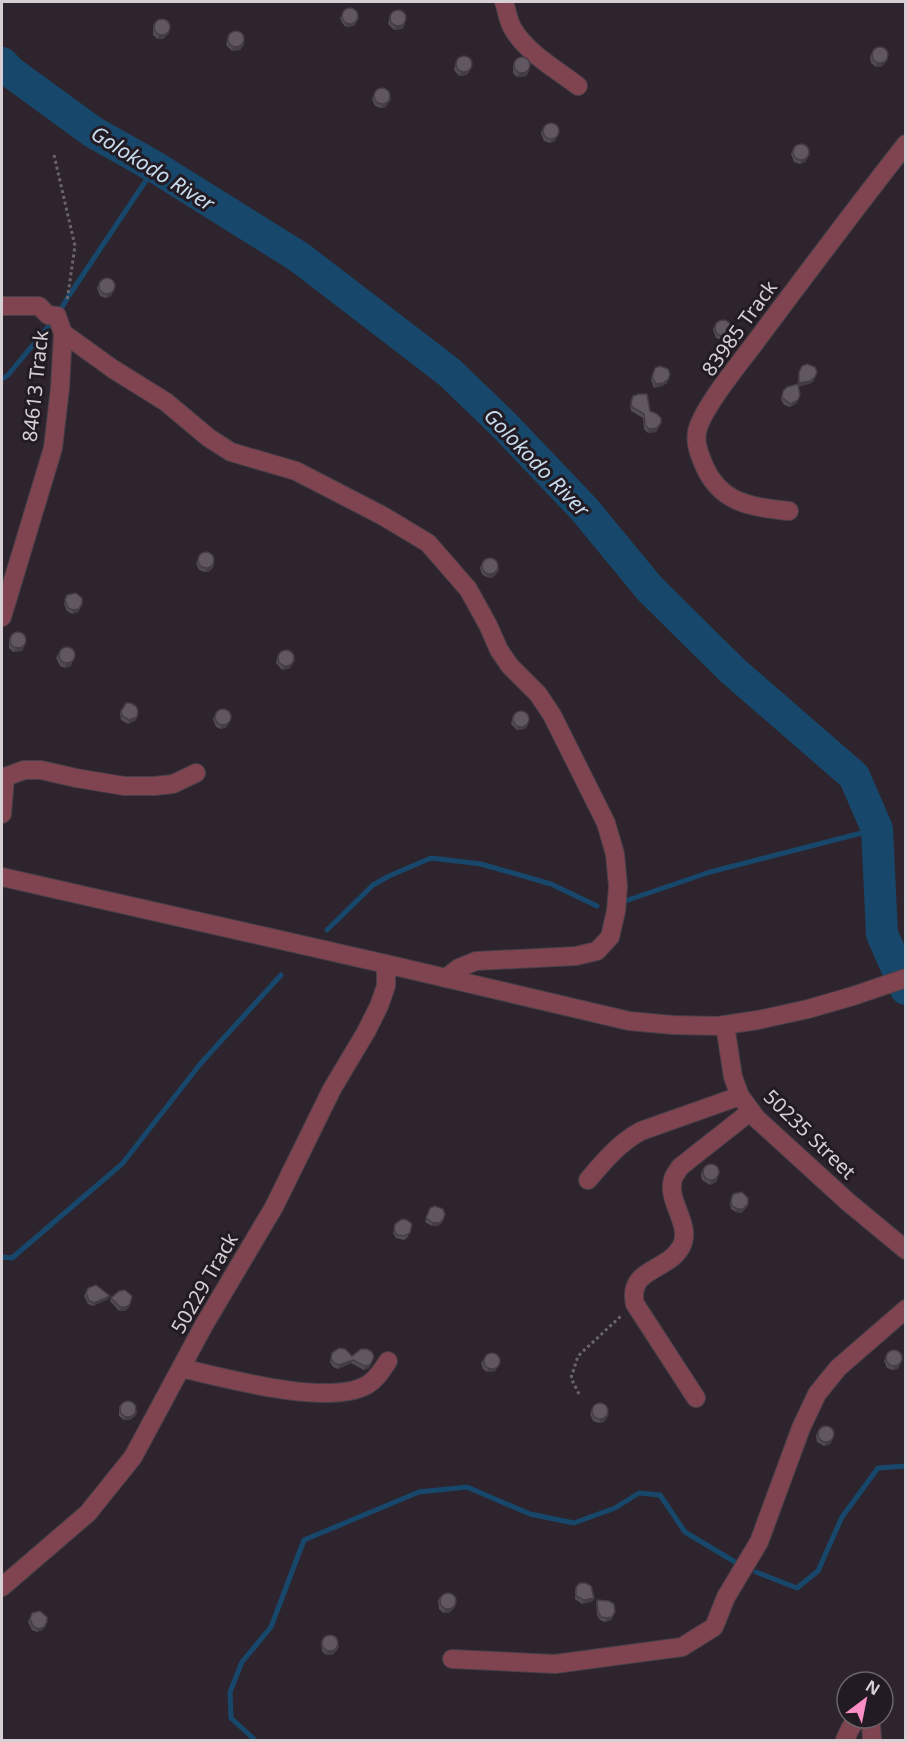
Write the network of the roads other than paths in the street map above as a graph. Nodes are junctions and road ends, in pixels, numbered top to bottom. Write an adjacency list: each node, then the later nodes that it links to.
1 (504, 2): 2 (street)
2 (578, 86)
3 (906, 144): 6 (street, 83985 Track)
4 (2, 306): 5 (street)
5 (63, 333): 7 (street, 84613 Track); 13 (street)
6 (789, 511)
7 (2, 617)
8 (196, 773): 9 (street)
9 (3, 776): 10 (street)
10 (2, 814)
11 (2, 877): 12 (street)
12 (386, 964): 13 (street); 22 (street, 50229 Track)
13 (446, 978): 15 (street)
14 (906, 978): 15 (street)
15 (725, 1025): 16 (street, 50235 Street)
16 (740, 1096): 17 (street, 50235 Street); 18 (street)
17 (752, 1111): 19 (street, 50235 Street); 23 (street)
18 (588, 1180)
19 (906, 1250)
20 (906, 1308): 25 (street)
21 (388, 1361): 22 (street)
22 (181, 1368): 24 (street, 50229 Track)
23 (696, 1398)
24 (2, 1587)
25 (452, 1659)

